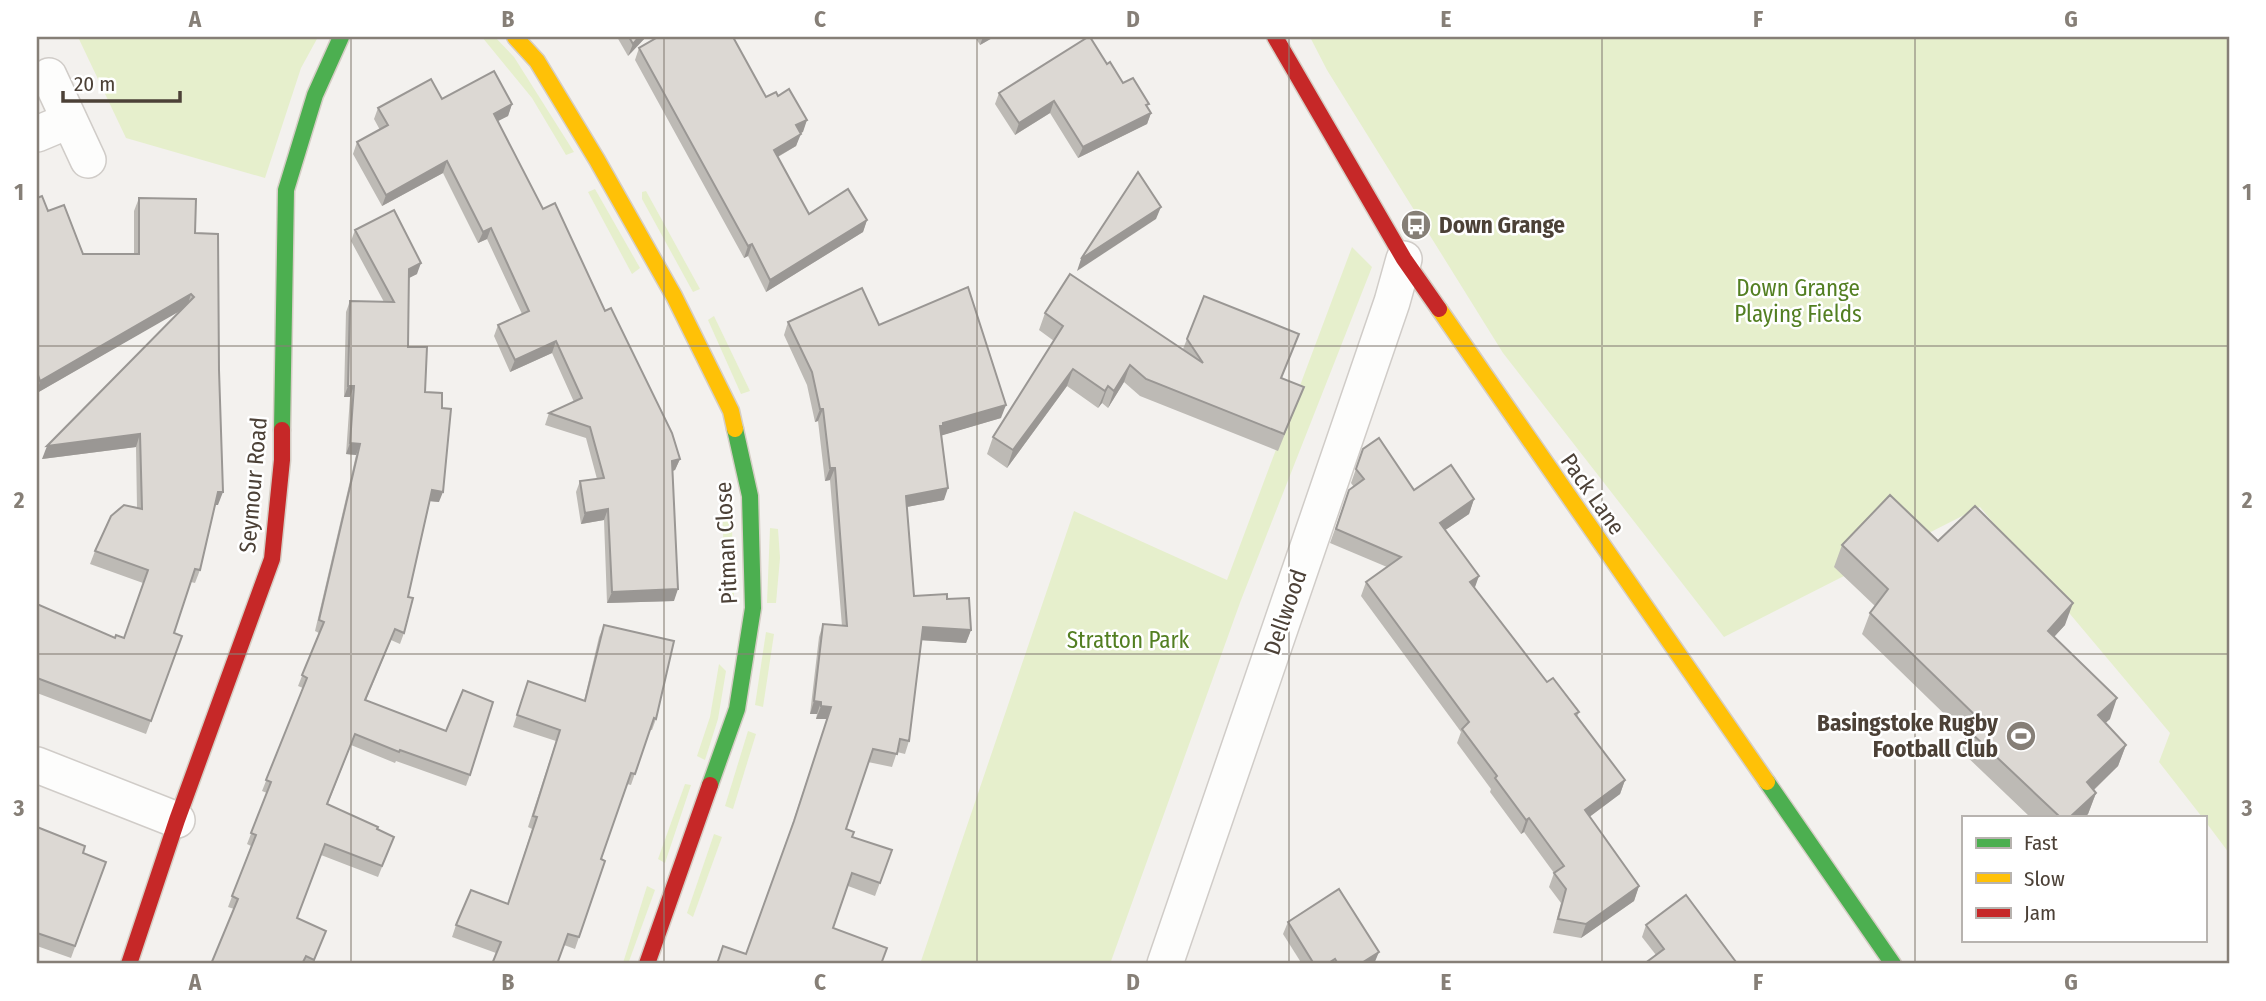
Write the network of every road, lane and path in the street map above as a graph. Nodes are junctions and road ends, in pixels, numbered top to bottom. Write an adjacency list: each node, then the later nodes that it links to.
1 (341, 37): 9 (street, Seymour Road)
2 (515, 37): 11 (street, Pitman Close)
3 (1275, 37): 7 (street, Pack Lane)
4 (49, 76): 5 (street)
5 (52, 127): 6 (street)
6 (88, 160)
7 (1404, 259): 12 (street, Dellwood); 13 (street, Pack Lane)
8 (37, 765): 9 (street)
9 (177, 820): 10 (street, Seymour Road)
10 (129, 964)
11 (647, 964)
12 (1165, 964)
13 (1893, 964)

